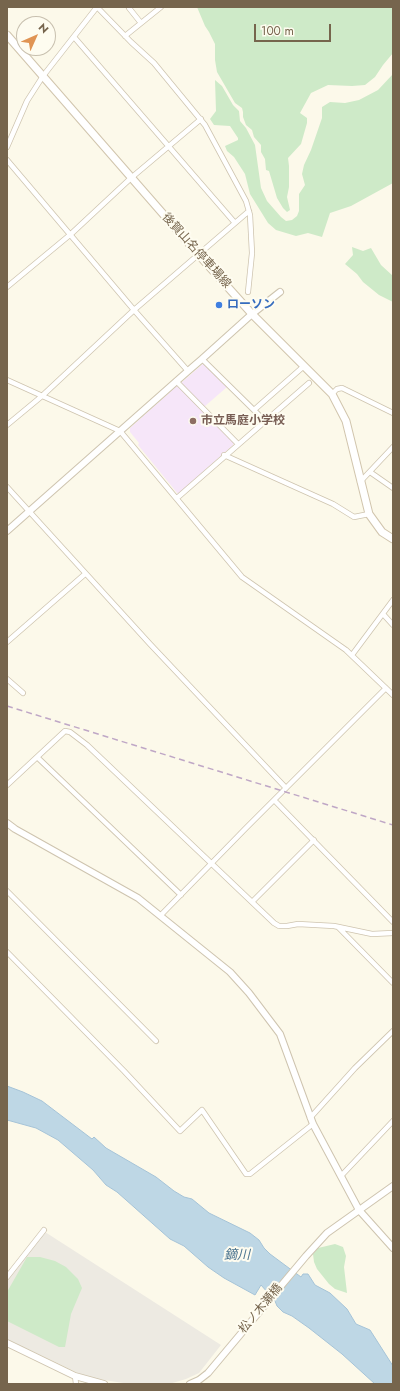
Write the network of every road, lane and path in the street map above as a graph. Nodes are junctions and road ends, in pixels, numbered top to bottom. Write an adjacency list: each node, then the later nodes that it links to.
1 (97, 7): 6 (street); 7 (street)
2 (161, 7): 4 (street)
3 (129, 8): 4 (street)
4 (142, 23): 6 (street)
5 (7, 35): 8 (main road, 後賀山名停車場線)
6 (125, 36): 9 (street)
7 (74, 37): 8 (street); 10 (street)
8 (43, 76): 11 (street); 13 (main road, 後賀山名停車場線)
9 (200, 119): 10 (street); 14 (street)
10 (169, 146): 13 (street); 15 (street)
11 (7, 147)
12 (7, 160): 16 (street)
13 (131, 178): 16 (street); 17 (main road, 後賀山名停車場線)
14 (249, 211): 15 (street); 19 (street)
15 (235, 223): 17 (street)
16 (71, 234): 18 (street); 21 (street)
17 (198, 254): 21 (street); 22 (main road, 後賀山名停車場線)
18 (7, 286)
19 (248, 292)
20 (280, 292): 22 (street)
21 (134, 310): 25 (street); 30 (street)
22 (252, 314): 23 (street); 24 (main road, 後賀山名停車場線)
23 (202, 359): 25 (street); 31 (street)
24 (304, 366): 29 (main road, 後賀山名停車場線); 31 (street)
25 (188, 371): 27 (street)
26 (7, 380): 30 (street)
27 (176, 381): 35 (street); 36 (street)
28 (309, 383): 33 (street)
29 (332, 394): 32 (street); 40 (main road, 後賀山名停車場線)
30 (42, 396): 34 (street); 35 (street)
31 (254, 410): 33 (street)
32 (393, 413)
33 (265, 421): 36 (street)
34 (7, 425)
35 (120, 431): 43 (street); 44 (street)
36 (238, 444): 38 (street)
37 (393, 447): 39 (street)
38 (224, 455): 43 (street); 45 (street)
39 (370, 472): 40 (street); 42 (street)
40 (360, 482): 45 (main road, 後賀山名停車場線)
41 (7, 487): 44 (street)
42 (393, 488)
43 (177, 498): 53 (street)
44 (30, 512): 46 (street); 48 (street)
45 (369, 514): 47 (main road, 後賀山名停車場線)
46 (7, 530)
47 (393, 539)
48 (85, 574): 52 (street); 60 (street)
49 (393, 600): 50 (street)
50 (382, 614): 51 (street); 53 (street)
51 (393, 625)
52 (7, 642)
53 (352, 655): 55 (street)
54 (7, 679): 56 (street)
55 (386, 688): 57 (street); 60 (street)
56 (22, 693)
57 (393, 695)
58 (37, 757): 59 (street); 64 (street); 66 (street)
59 (7, 785)
60 (286, 788): 61 (street)
61 (275, 800): 63 (street); 64 (street)
62 (7, 823): 68 (street)
63 (314, 840): 67 (street); 69 (street)
64 (212, 863): 66 (street); 67 (street)
65 (7, 891): 75 (street)
66 (181, 895): 68 (street)
67 (252, 902): 70 (street)
68 (160, 916): 76 (street)
69 (393, 922)
70 (338, 927): 71 (street); 73 (street)
71 (393, 933)
72 (7, 952): 78 (street)
73 (393, 983)
74 (393, 1031): 76 (street)
75 (156, 1041)
76 (310, 1118): 78 (street)
77 (393, 1121): 79 (street)
78 (313, 1124): 79 (street)
79 (340, 1176): 81 (street)
80 (393, 1186): 81 (street, 松ノ木瀬橋)
81 (359, 1210): 83 (street); 89 (street, 松ノ木瀬橋)
82 (44, 1230): 84 (street)
83 (393, 1248)
84 (7, 1277)
85 (7, 1343): 86 (street)
86 (75, 1376): 87 (street); 88 (street)
87 (76, 1384)
88 (104, 1384)
89 (190, 1384)

